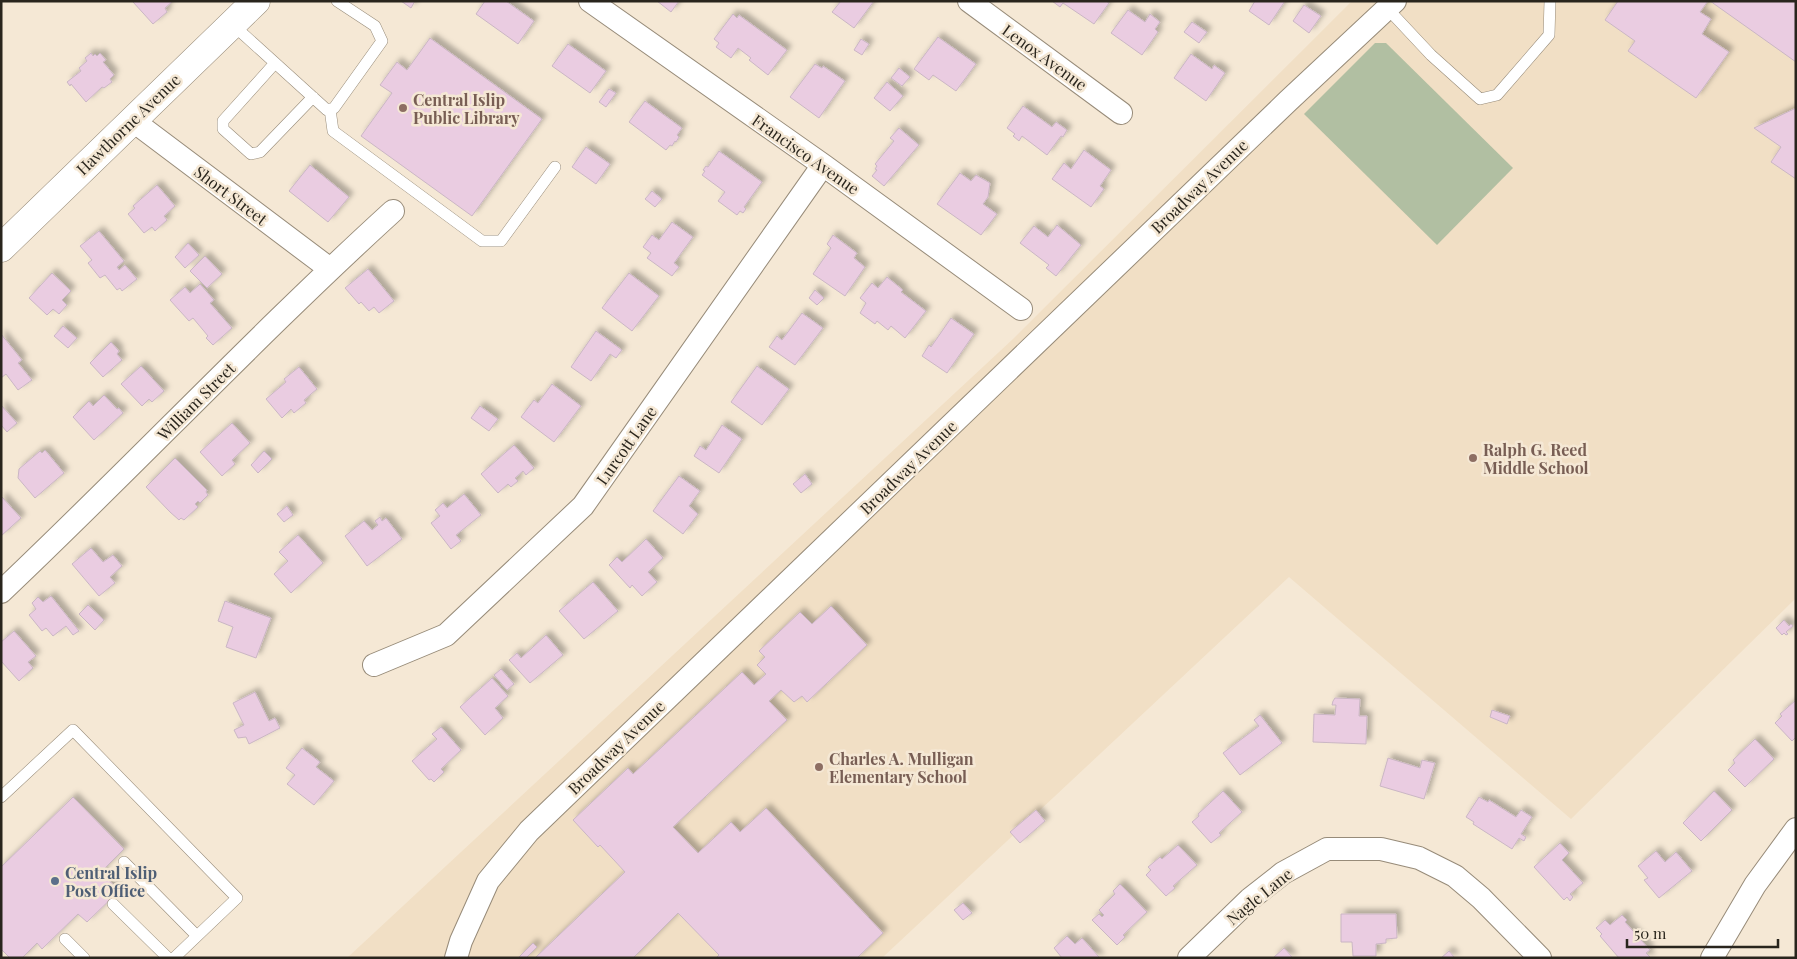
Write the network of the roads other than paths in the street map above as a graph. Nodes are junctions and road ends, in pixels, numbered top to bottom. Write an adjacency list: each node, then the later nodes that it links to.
1 (256, 1): 7 (street, Hawthorne Avenue)
2 (336, 1): 10 (lane)
3 (590, 1): 13 (street, Francisco Avenue)
4 (969, 1): 11 (street, Lenox Avenue)
5 (1550, 1): 6 (lane)
6 (1391, 5): 30 (street, Broadway Avenue)
7 (232, 24): 8 (lane); 12 (street, Hawthorne Avenue)
8 (275, 63): 9 (lane); 9 (lane)
9 (313, 97): 10 (lane)
10 (330, 109): 14 (lane)
11 (1121, 113)
12 (132, 120): 16 (street, Hawthorne Avenue); 17 (street, Short Street)
13 (823, 166): 18 (street, Francisco Avenue); 20 (street, Lurcott Lane)
14 (555, 167)
15 (393, 212): 17 (street, William Street)
16 (1, 248)
17 (330, 269): 19 (street, William Street)
18 (1021, 309)
19 (1, 592)
20 (374, 665)
21 (1, 797): 25 (lane)
22 (1796, 829): 33 (street)
23 (124, 862): 25 (lane)
24 (114, 904): 28 (lane)
25 (197, 936): 29 (lane)
26 (65, 939): 27 (lane)
27 (84, 958)
28 (168, 958)
29 (174, 958)
30 (456, 958)
31 (1189, 958): 32 (street, Nagle Lane)
32 (1540, 958)
33 (1712, 958)

